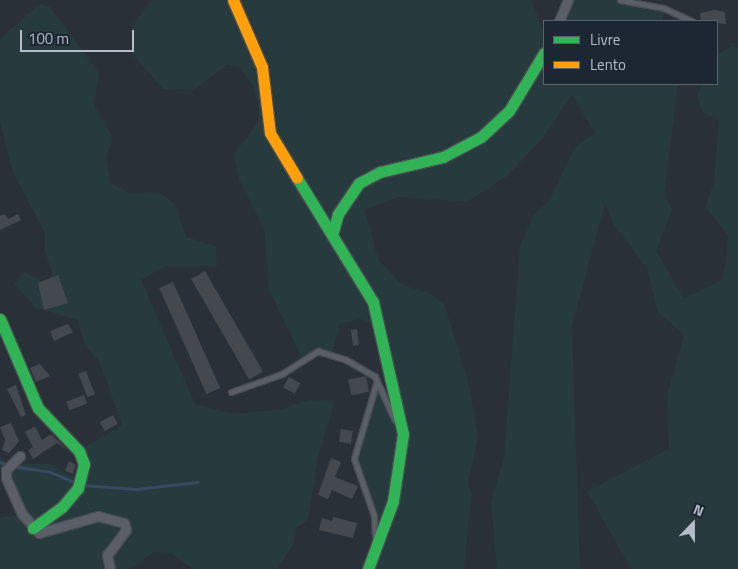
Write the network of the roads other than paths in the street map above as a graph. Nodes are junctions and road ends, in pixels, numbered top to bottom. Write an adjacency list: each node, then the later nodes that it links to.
1 (232, 0): 7 (street)
2 (568, 0): 4 (street)
3 (620, 0): 5 (lane)
4 (559, 20)
5 (690, 20)
6 (543, 55): 7 (street)
7 (332, 235): 11 (street)
8 (0, 319): 13 (street)
9 (377, 381): 10 (lane); 11 (lane); 14 (lane)
10 (231, 392)
11 (403, 434): 14 (street)
12 (20, 456): 13 (street)
13 (33, 528): 15 (street)
14 (376, 554): 16 (street)
15 (110, 569)
16 (368, 569)

